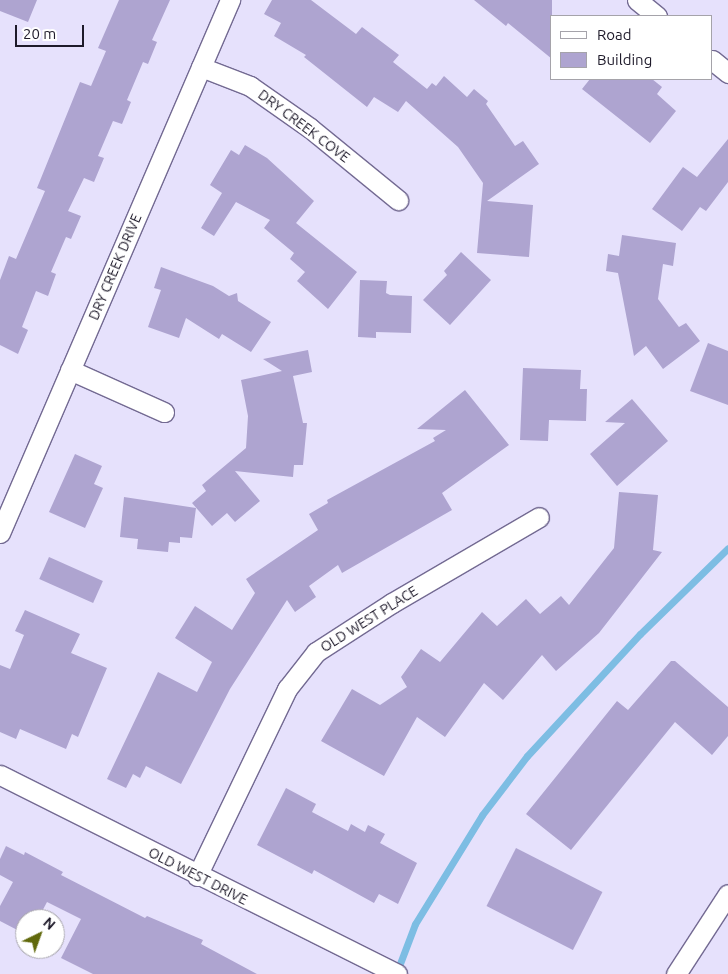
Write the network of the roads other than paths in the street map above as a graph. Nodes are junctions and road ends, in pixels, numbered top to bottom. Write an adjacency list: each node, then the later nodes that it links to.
1 (230, 0): 5 (street, DRY CREEK DRIVE)
2 (636, 0): 3 (street)
3 (656, 15)
4 (713, 61): 6 (street)
5 (201, 67): 7 (street, DRY CREEK COVE); 8 (street, DRY CREEK DRIVE)
6 (728, 73)
7 (398, 200)
8 (70, 370): 9 (street); 11 (street, DRY CREEK DRIVE)
9 (164, 412)
10 (539, 518): 13 (street, OLD WEST PLACE)
11 (0, 533)
12 (0, 775): 13 (street, OLD WEST DRIVE)
13 (198, 876): 15 (street, OLD WEST DRIVE)
14 (728, 894): 16 (street)
15 (397, 974)
16 (676, 974)

